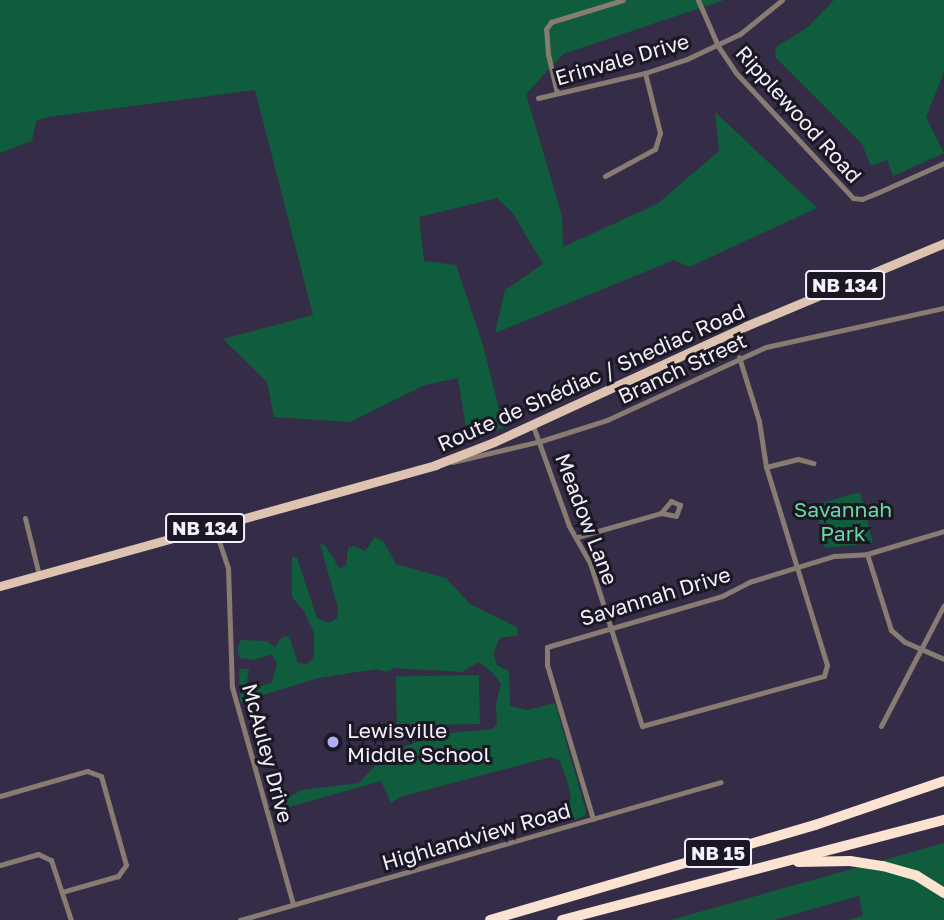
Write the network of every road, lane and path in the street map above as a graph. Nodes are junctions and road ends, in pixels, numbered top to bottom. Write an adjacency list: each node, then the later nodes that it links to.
1 (623, 0): 6 (street)
2 (698, 0): 4 (street, Ripplewood Road)
3 (782, 0): 4 (street, Erinvale Drive)
4 (718, 46): 5 (street, Erinvale Drive); 8 (street, Ripplewood Road)
5 (645, 73): 6 (street, Erinvale Drive); 9 (street)
6 (557, 93): 7 (street, Erinvale Drive)
7 (538, 98)
8 (944, 163)
9 (606, 176)
10 (944, 243): 13 (main road, Route de Shédiac / Shediac Road / NB 134)
11 (944, 308): 12 (street, Branch Street)
12 (739, 357): 14 (street, Branch Street); 17 (street)
13 (533, 423): 14 (street, Meadow Lane); 16 (main road, Route de Shédiac / Shediac Road / NB 134)
14 (541, 441): 16 (street, Branch Street); 22 (street, Meadow Lane)
15 (813, 463): 17 (street)
16 (435, 465): 20 (main road, Route de Shédiac / Shediac Road / NB 134)
17 (766, 467): 24 (street)
18 (661, 513): 22 (street)
19 (24, 518): 25 (street)
20 (214, 526): 25 (main road, Route de Shédiac / Shediac Road / NB 134); 41 (street, McAuley Drive)
21 (944, 531): 23 (street, Savannah Drive)
22 (577, 537): 28 (street, Meadow Lane)
23 (867, 554): 24 (street, Savannah Drive); 29 (street)
24 (796, 568): 28 (street, Savannah Drive); 28 (street, Meadow Lane)
25 (39, 575): 26 (main road, Route de Shédiac / Shediac Road / NB 134)
26 (0, 586)
27 (944, 605): 29 (street)
28 (610, 628): 35 (street, Savannah Drive)
29 (920, 649): 30 (street); 31 (street)
30 (944, 659)
31 (881, 726)
32 (944, 781): 44 (highway, NB 15)
33 (721, 782): 35 (street, Highlandview Road)
34 (0, 796): 39 (street)
35 (593, 819): 41 (street, Highlandview Road)
36 (944, 820): 38 (highway, NB 15)
37 (0, 865): 39 (street)
38 (764, 866): 40 (highway); 45 (highway, NB 15)
39 (62, 892): 42 (street)
40 (944, 892)
41 (293, 904): 43 (street, Highlandview Road)
42 (71, 920)
43 (240, 920)
44 (490, 920)
45 (562, 920)

